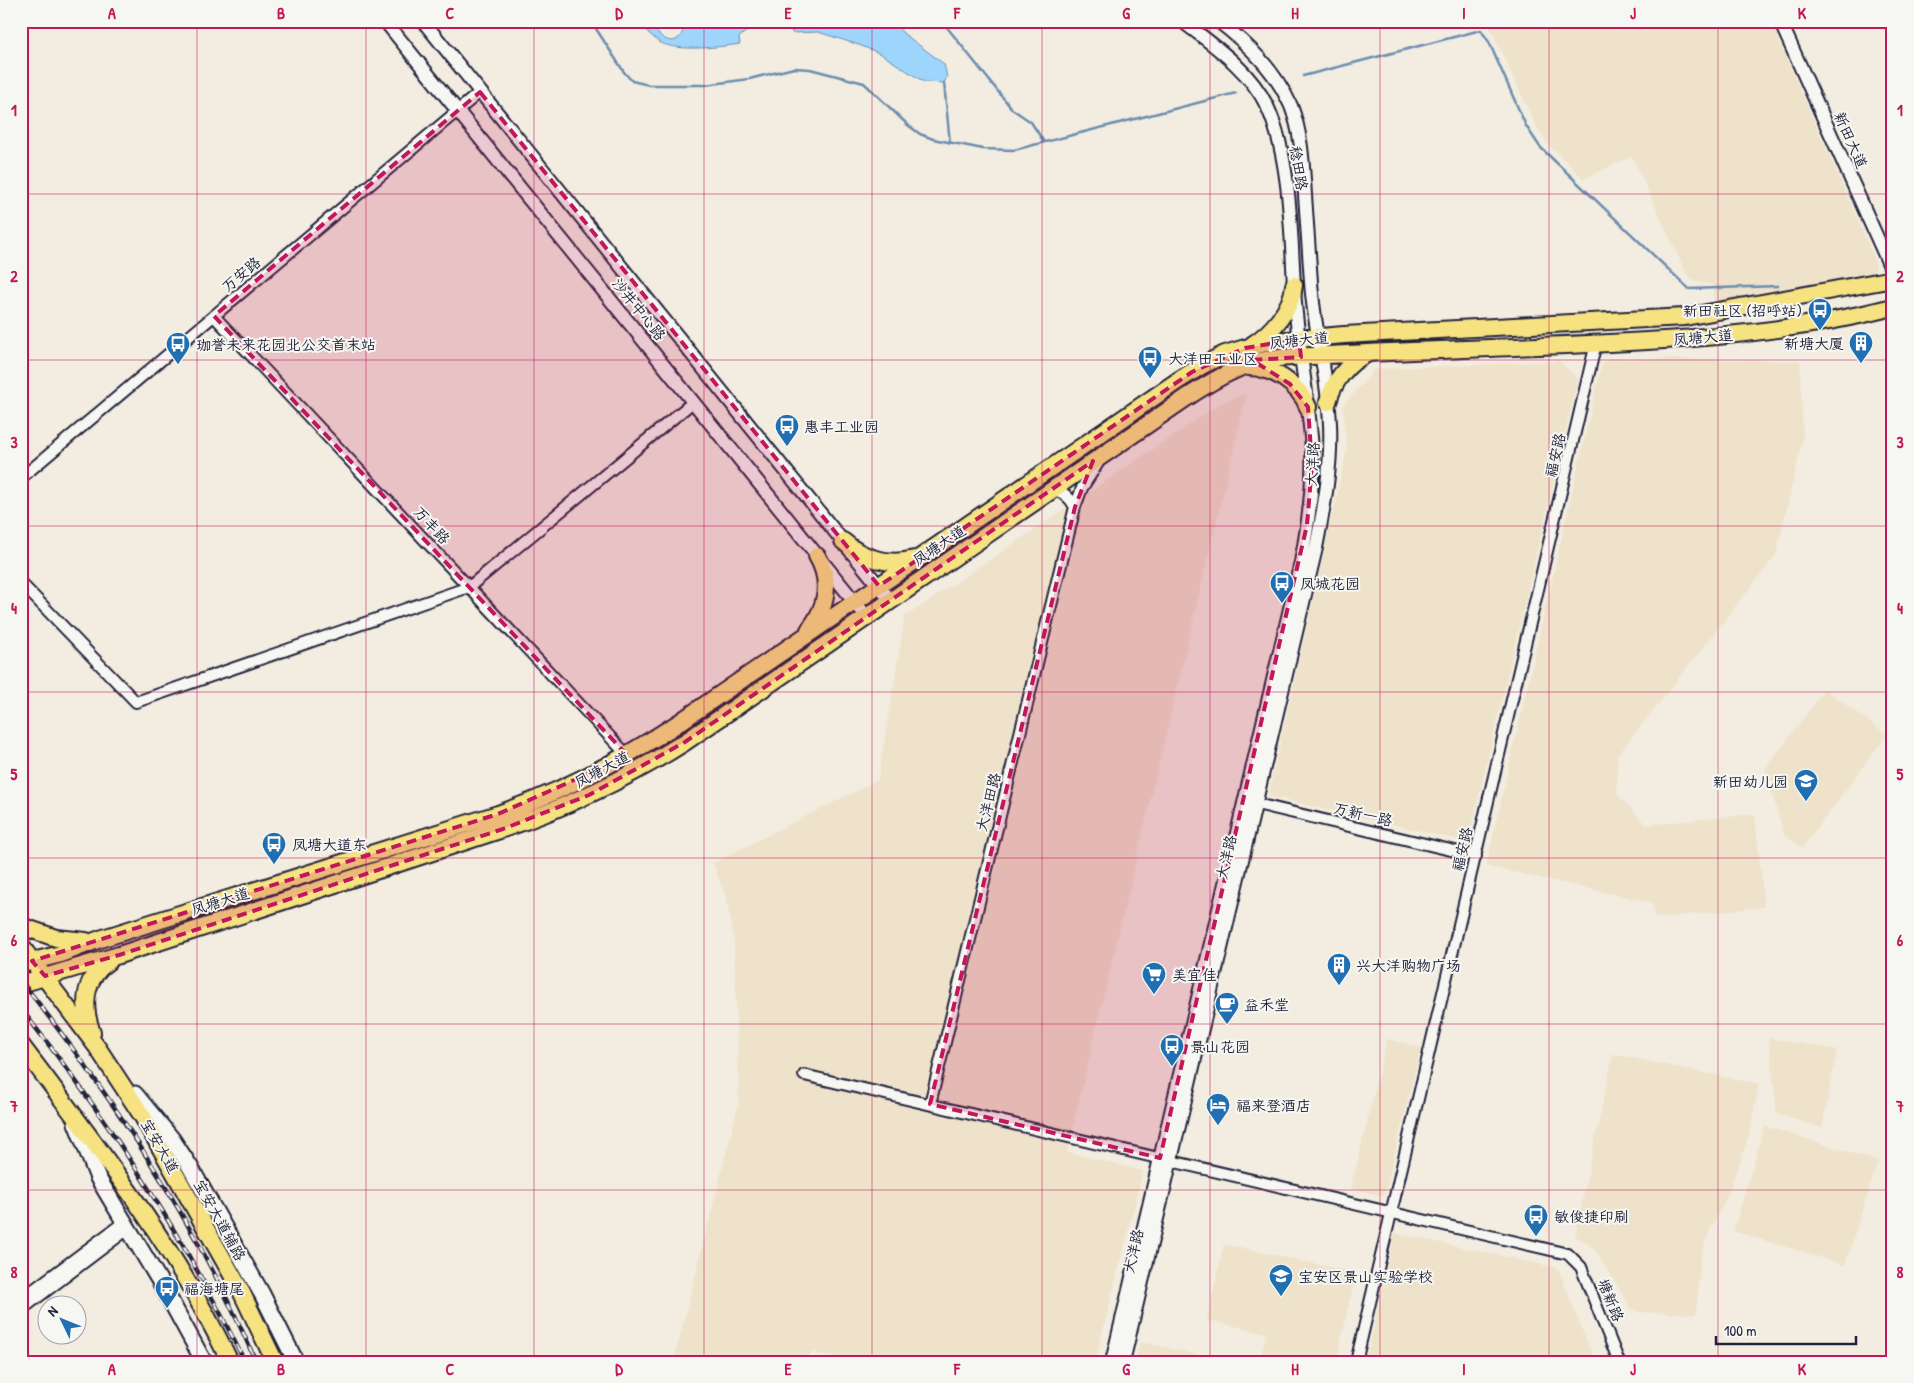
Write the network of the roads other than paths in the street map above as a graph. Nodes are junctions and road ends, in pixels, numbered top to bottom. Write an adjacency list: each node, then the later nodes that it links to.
1 (386, 21): 7 (street, 沙井中心路)
2 (423, 21): 6 (street, 沙井中心路)
3 (1182, 21): 10 (street, 稔田路)
4 (1218, 21): 15 (street, 稔田路)
5 (1780, 21): 8 (street, 新田大道)
6 (480, 92): 7 (street, 万安路); 30 (street, 沙井中心路)
7 (458, 111): 13 (street, 万安路); 23 (street, 沙井中心路)
8 (1893, 273)
9 (1893, 279): 11 (main road, 凤塘大道)
10 (1294, 285): 16 (street, 稔田路); 18 (main road)
11 (1775, 302): 14 (main road); 15 (main road, 凤塘大道)
12 (1893, 307): 14 (main road, 凤塘大道)
13 (214, 316): 27 (street, 万安路); 35 (street, 万丰路)
14 (1779, 329): 17 (main road, 凤塘大道)
15 (1317, 338): 16 (main road, 凤塘大道); 20 (street, 稔田路)
16 (1299, 339): 18 (main road, 凤塘大道); 21 (street, 稔田路)
17 (1596, 343): 19 (main road, 凤塘大道); 42 (street, 福安路)
18 (1250, 346): 32 (main road, 凤塘大道)
19 (1369, 353): 20 (main road, 凤塘大道); 24 (main road)
20 (1321, 356): 21 (main road, 凤塘大道); 24 (street, 大洋路)
21 (1302, 357): 22 (main road, 凤塘大道); 25 (street, 大洋路)
22 (1240, 368): 25 (main road); 26 (main road, 凤塘大道)
23 (693, 402): 31 (street, 沙井中心路); 35 (street)
24 (1328, 402): 41 (street, 大洋路)
25 (1308, 407): 41 (street, 大洋路)
26 (1107, 452): 28 (main road, 凤塘大道); 29 (street, 大洋田路)
27 (21, 478)
28 (1050, 491): 29 (street); 36 (main road, 凤塘大道)
29 (1075, 506): 56 (street, 大洋田路)
30 (843, 541): 32 (main road); 34 (street, 沙井中心路)
31 (817, 556): 37 (street, 沙井中心路); 39 (main road)
32 (922, 556): 34 (main road, 凤塘大道)
33 (21, 583): 35 (street)
34 (879, 586): 36 (street, 沙井中心路); 37 (main road, 凤塘大道)
35 (469, 587): 40 (street, 万丰路)
36 (891, 600): 38 (main road, 凤塘大道)
37 (855, 602): 38 (street, 沙井中心路); 39 (main road, 凤塘大道)
38 (867, 617): 46 (main road, 凤塘大道)
39 (800, 640): 40 (main road, 凤塘大道)
40 (628, 756): 44 (main road, 凤塘大道)
41 (1250, 802): 42 (street, 万新一路); 58 (street, 大洋路)
42 (1476, 856): 59 (street, 福安路)
43 (21, 926): 44 (main road)
44 (100, 939): 47 (main road, 凤塘大道)
45 (21, 946): 47 (main road, 宝安大道)
46 (119, 955): 48 (main road, 凤塘大道); 51 (main road)
47 (27, 962): 48 (main road, 宝安大道)
48 (45, 976): 49 (main road, 凤塘大道); 51 (main road, 宝安大道)
49 (21, 984)
50 (21, 1045): 53 (main road)
51 (97, 1047): 54 (main road, 宝安大道)
52 (21, 1053): 53 (main road)
53 (36, 1065): 57 (main road)
54 (110, 1065): 65 (main road, 宝安大道); 66 (main road, 宝安大道辅路)
55 (804, 1075): 56 (street)
56 (930, 1104): 58 (street)
57 (73, 1116): 60 (main road); 64 (main road)
58 (1166, 1159): 59 (street); 67 (street, 大洋路); 68 (street, 大洋路)
59 (1391, 1212): 69 (street, 福安路); 70 (street, 塘新路)
60 (126, 1225): 61 (street); 62 (street); 63 (main road)
61 (21, 1299)
62 (21, 1310)
63 (204, 1362)
64 (230, 1362)
65 (274, 1362)
66 (296, 1362)
67 (1112, 1362)
68 (1124, 1362)
69 (1356, 1362)
70 (1619, 1362)

